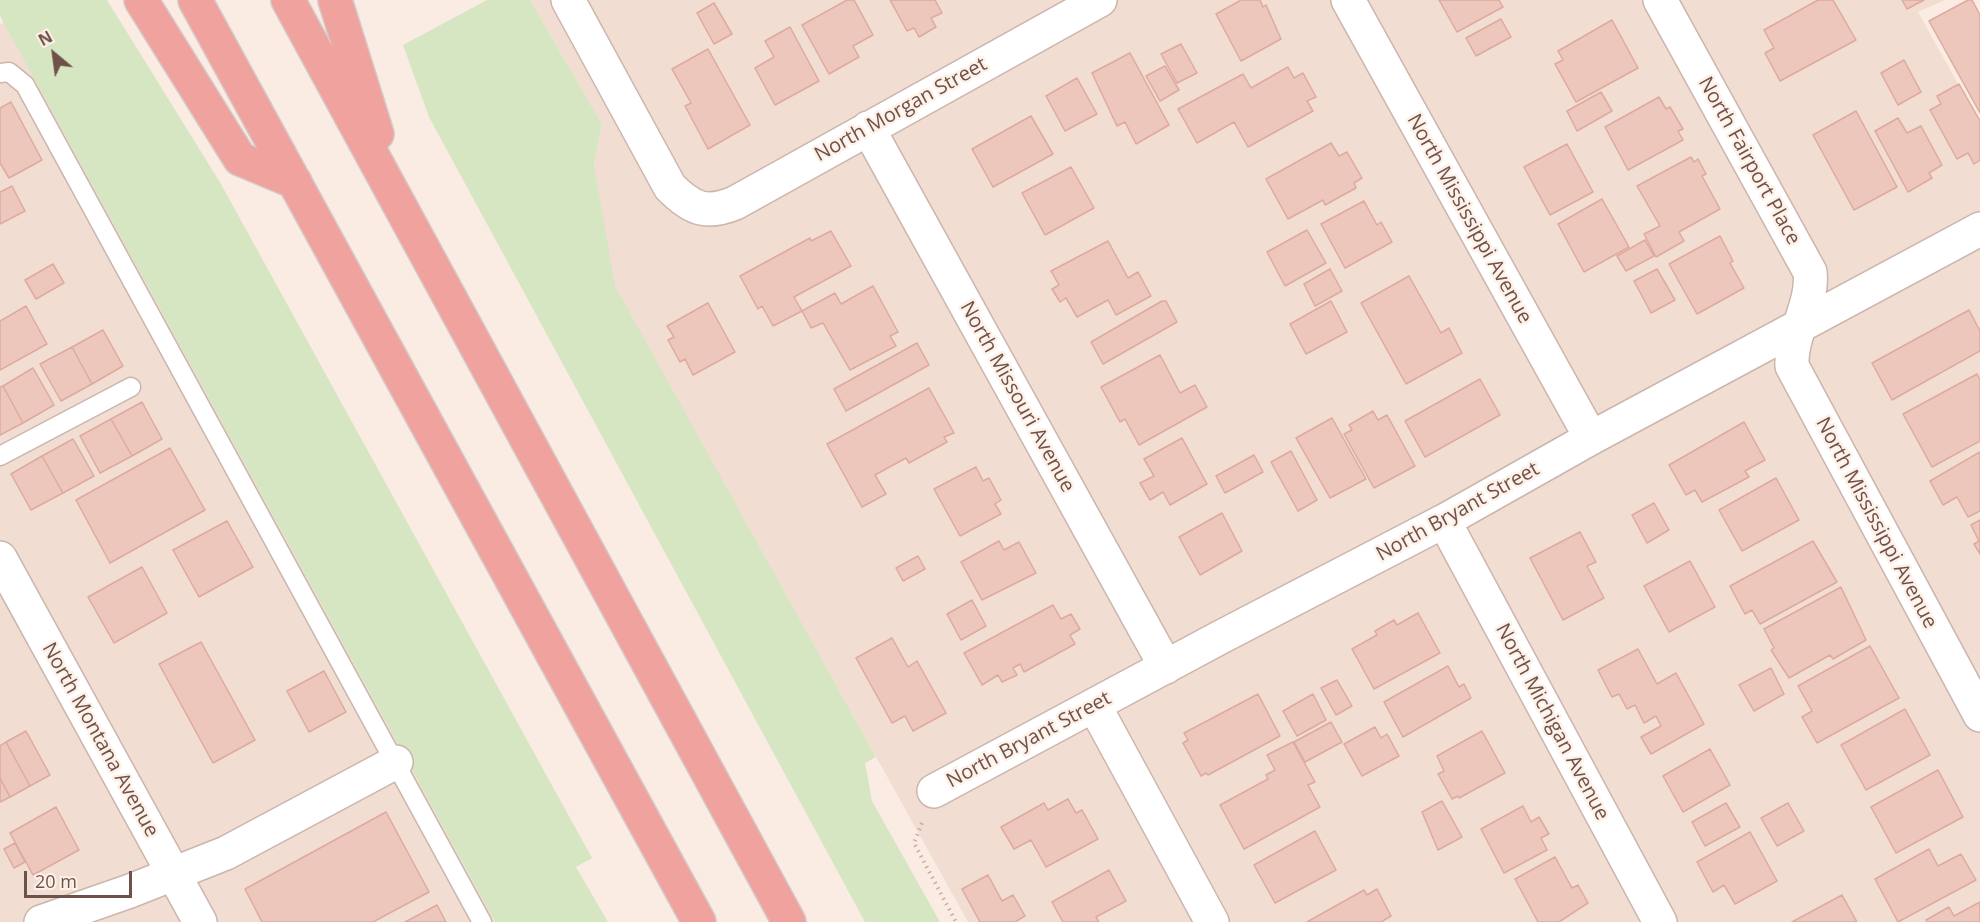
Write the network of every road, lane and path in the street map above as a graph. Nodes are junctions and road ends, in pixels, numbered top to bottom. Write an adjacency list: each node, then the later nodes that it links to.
1 (141, 0): 11 (highway)
2 (195, 0): 11 (highway)
3 (288, 0): 12 (highway)
4 (335, 0): 12 (highway)
5 (568, 0): 10 (street, North Morgan Street)
6 (1100, 0): 10 (street, North Morgan Street)
7 (1348, 0): 16 (street, North Mississippi Avenue)
8 (1660, 0): 14 (street, North Fairport Place)
9 (0, 73): 23 (lane)
10 (868, 128): 20 (street, North Missouri Avenue)
11 (296, 182): 29 (highway)
12 (400, 208): 30 (highway)
13 (1980, 229): 14 (street, North Bryant Street)
14 (1798, 327): 16 (street, North Bryant Street); 22 (street, North Mississippi Avenue)
15 (131, 387): 17 (lane)
16 (1591, 438): 18 (street, North Bryant Street)
17 (0, 456)
18 (1444, 521): 20 (street, North Bryant Street); 33 (street, North Michigan Avenue)
19 (0, 558): 25 (street, North Montana Avenue)
20 (1166, 667): 21 (street, North Bryant Street)
21 (1094, 705): 24 (street, North Bryant Street); 32 (street)
22 (1980, 714)
23 (396, 762): 25 (street); 28 (lane)
24 (934, 791): 31 (path)
25 (173, 872): 26 (street); 27 (street, North Montana Avenue)
26 (41, 922)
27 (201, 922)
28 (482, 922)
29 (699, 922)
30 (789, 922)
31 (956, 922)
32 (1212, 922)
33 (1660, 922)

